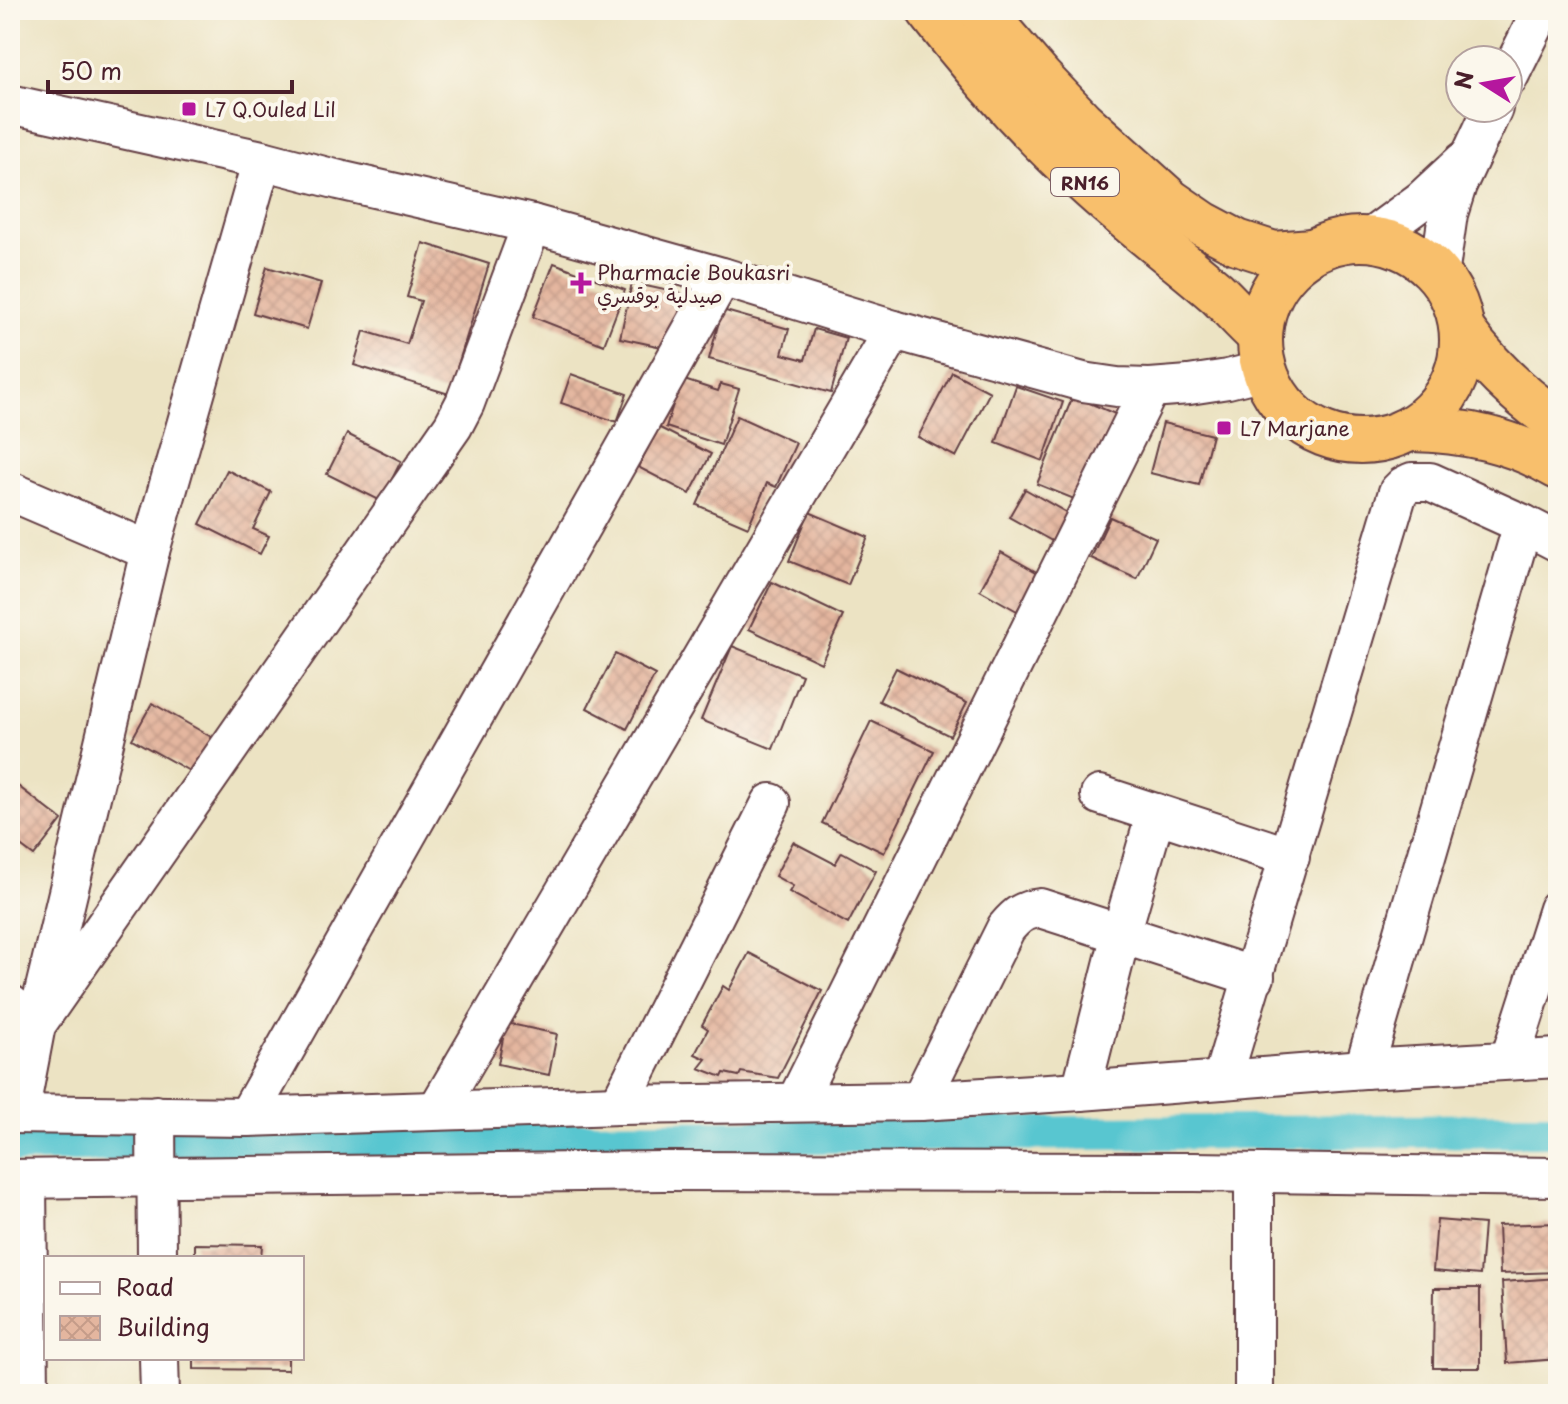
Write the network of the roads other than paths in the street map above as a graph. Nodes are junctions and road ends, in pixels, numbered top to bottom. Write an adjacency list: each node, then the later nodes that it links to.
1 (929, 10): 16 (highway, RN16)
2 (981, 10): 11 (highway, RN16)
3 (1542, 10): 4 (street)
4 (1524, 46)
5 (10, 104): 8 (street)
6 (1485, 124): 7 (street)
7 (1469, 157): 10 (street); 12 (street)
8 (262, 160): 9 (street); 24 (street)
9 (532, 224): 13 (street); 32 (street)
10 (1369, 239): 11 (highway, RN16); 12 (highway, RN16)
11 (1312, 251): 16 (highway, RN16)
12 (1439, 276): 15 (highway, RN16)
13 (722, 277): 14 (street); 44 (street)
14 (894, 330): 17 (street); 41 (street)
15 (1462, 330): 18 (highway, RN16); 19 (highway, RN16)
16 (1262, 353): 17 (street); 19 (highway, RN16)
17 (1150, 388): 39 (street)
18 (1558, 422)
19 (1411, 429): 20 (highway, RN16)
20 (1558, 467)
21 (10, 491): 24 (street)
22 (1523, 524): 23 (street); 28 (street); 35 (street)
23 (1558, 542)
24 (150, 551): 32 (street)
25 (1100, 795): 27 (street)
26 (771, 803): 40 (street)
27 (1156, 813): 28 (street); 30 (street)
28 (1290, 857): 31 (street)
29 (1558, 909): 34 (street)
30 (1121, 934): 31 (street); 37 (street); 38 (street)
31 (1255, 977): 36 (street)
32 (23, 1015): 42 (street)
33 (1558, 1058): 34 (street)
34 (1510, 1059): 35 (street)
35 (1364, 1069): 36 (street)
36 (1222, 1080): 37 (street)
37 (1081, 1091): 38 (street)
38 (920, 1101): 39 (street)
39 (796, 1102): 40 (street)
40 (619, 1105): 41 (street)
41 (437, 1110): 44 (street)
42 (14, 1114): 43 (street)
43 (156, 1116): 44 (street); 46 (street)
44 (247, 1117)
45 (1254, 1173): 46 (street); 47 (street); 53 (street)
46 (156, 1176): 48 (street); 49 (street)
47 (1558, 1177)
48 (18, 1179): 51 (street)
49 (157, 1256)
50 (159, 1360): 52 (street)
51 (29, 1394)
52 (160, 1394)
53 (1254, 1394)

